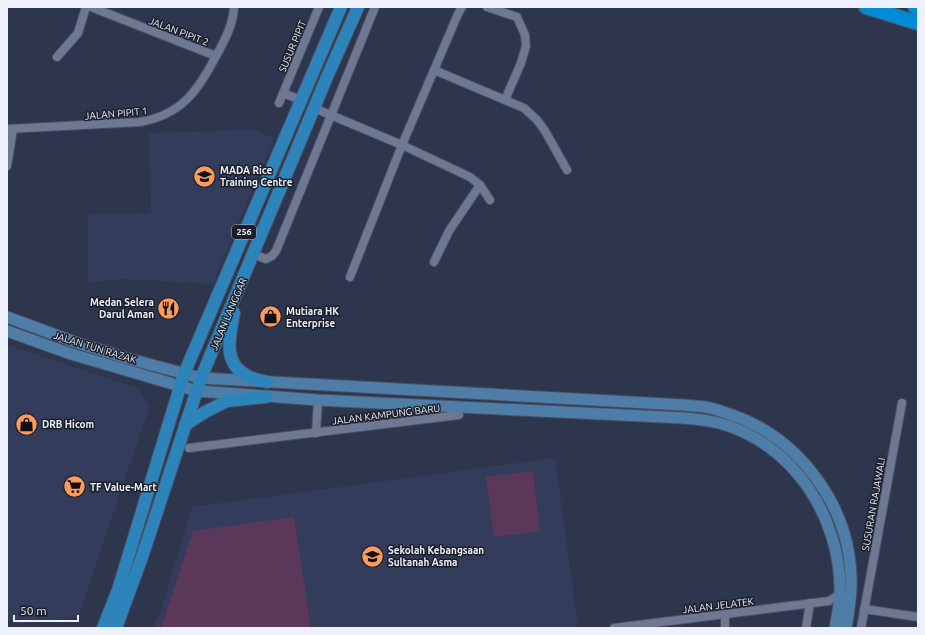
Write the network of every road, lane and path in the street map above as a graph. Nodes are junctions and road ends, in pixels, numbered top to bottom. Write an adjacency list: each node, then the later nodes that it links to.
1 (86, 7): 15 (street)
2 (91, 7): 14 (street, JALAN PIPIT 2)
3 (234, 7): 14 (street, JALAN PIPIT 1)
4 (319, 7): 17 (street, SUSUR PIPIT)
5 (341, 7): 20 (main road, JALAN LANGGAR / 256)
6 (358, 7): 21 (main road, JALAN LANGGAR / 256)
7 (375, 7): 21 (street)
8 (462, 7): 16 (street)
9 (487, 7): 18 (street)
10 (866, 7): 13 (highway)
11 (915, 7): 12 (highway)
12 (918, 8)
13 (918, 23)
14 (216, 56): 22 (street, JALAN PIPIT 1)
15 (57, 57)
16 (434, 70): 18 (street); 23 (street)
17 (283, 93): 19 (street, SUSUR PIPIT); 20 (street)
18 (505, 100): 25 (street)
19 (279, 103)
20 (299, 106): 21 (main road); 34 (main road, JALAN LANGGAR / 256)
21 (320, 113): 23 (street); 28 (main road, JALAN LANGGAR / 256); 28 (street)
22 (10, 129): 24 (street)
23 (402, 145): 26 (street); 30 (street)
24 (7, 166)
25 (567, 170)
26 (480, 185): 27 (street); 29 (street)
27 (490, 200)
28 (253, 254): 31 (main road, JALAN LANGGAR / 256)
29 (434, 262)
30 (350, 277)
31 (237, 292): 35 (main road, JALAN LANGGAR / 256); 36 (main road)
32 (7, 317): 34 (main road, JALAN TUN RAZAK)
33 (7, 331): 37 (main road, JALAN TUN RAZAK)
34 (184, 374): 35 (main road, JALAN TUN RAZAK); 37 (main road, JALAN LANGGAR / 256)
35 (201, 378): 36 (main road, JALAN TUN RAZAK); 38 (main road, JALAN LANGGAR / 256)
36 (267, 382): 60 (main road, JALAN TUN RAZAK)
37 (179, 387): 38 (main road, JALAN TUN RAZAK); 54 (main road, JALAN LANGGAR / 256)
38 (197, 391): 39 (main road, JALAN TUN RAZAK); 43 (main road, JALAN LANGGAR / 256)
39 (266, 396): 40 (main road, JALAN TUN RAZAK); 43 (main road)
40 (318, 400): 44 (street, JALAN KAMPUNG BARU); 46 (main road, JALAN TUN RAZAK)
41 (902, 403): 50 (street, SUSURAN RAJAWALI)
42 (459, 415): 44 (street, JALAN KAMPUNG BARU)
43 (185, 425): 55 (main road, JALAN LANGGAR / 256)
44 (316, 433): 45 (street, JALAN KAMPUNG BARU)
45 (189, 448)
46 (840, 594): 47 (street, JALAN JELATEK); 49 (main road, JALAN TUN RAZAK)
47 (824, 601): 48 (street, JALAN JELATEK); 49 (street)
48 (810, 603): 51 (street, JALAN JELATEK); 58 (street)
49 (838, 607): 59 (main road, JALAN TUN RAZAK)
50 (864, 609): 52 (street); 61 (street, SUSURAN RAJAWALI)
51 (725, 614): 53 (street, JALAN JELATEK); 57 (street)
52 (918, 617)
53 (647, 626): 56 (street, JALAN JELATEK)
54 (102, 628)
55 (116, 628)
56 (614, 628)
57 (725, 628)
58 (806, 628)
59 (835, 628)
60 (846, 628)
61 (861, 628)

